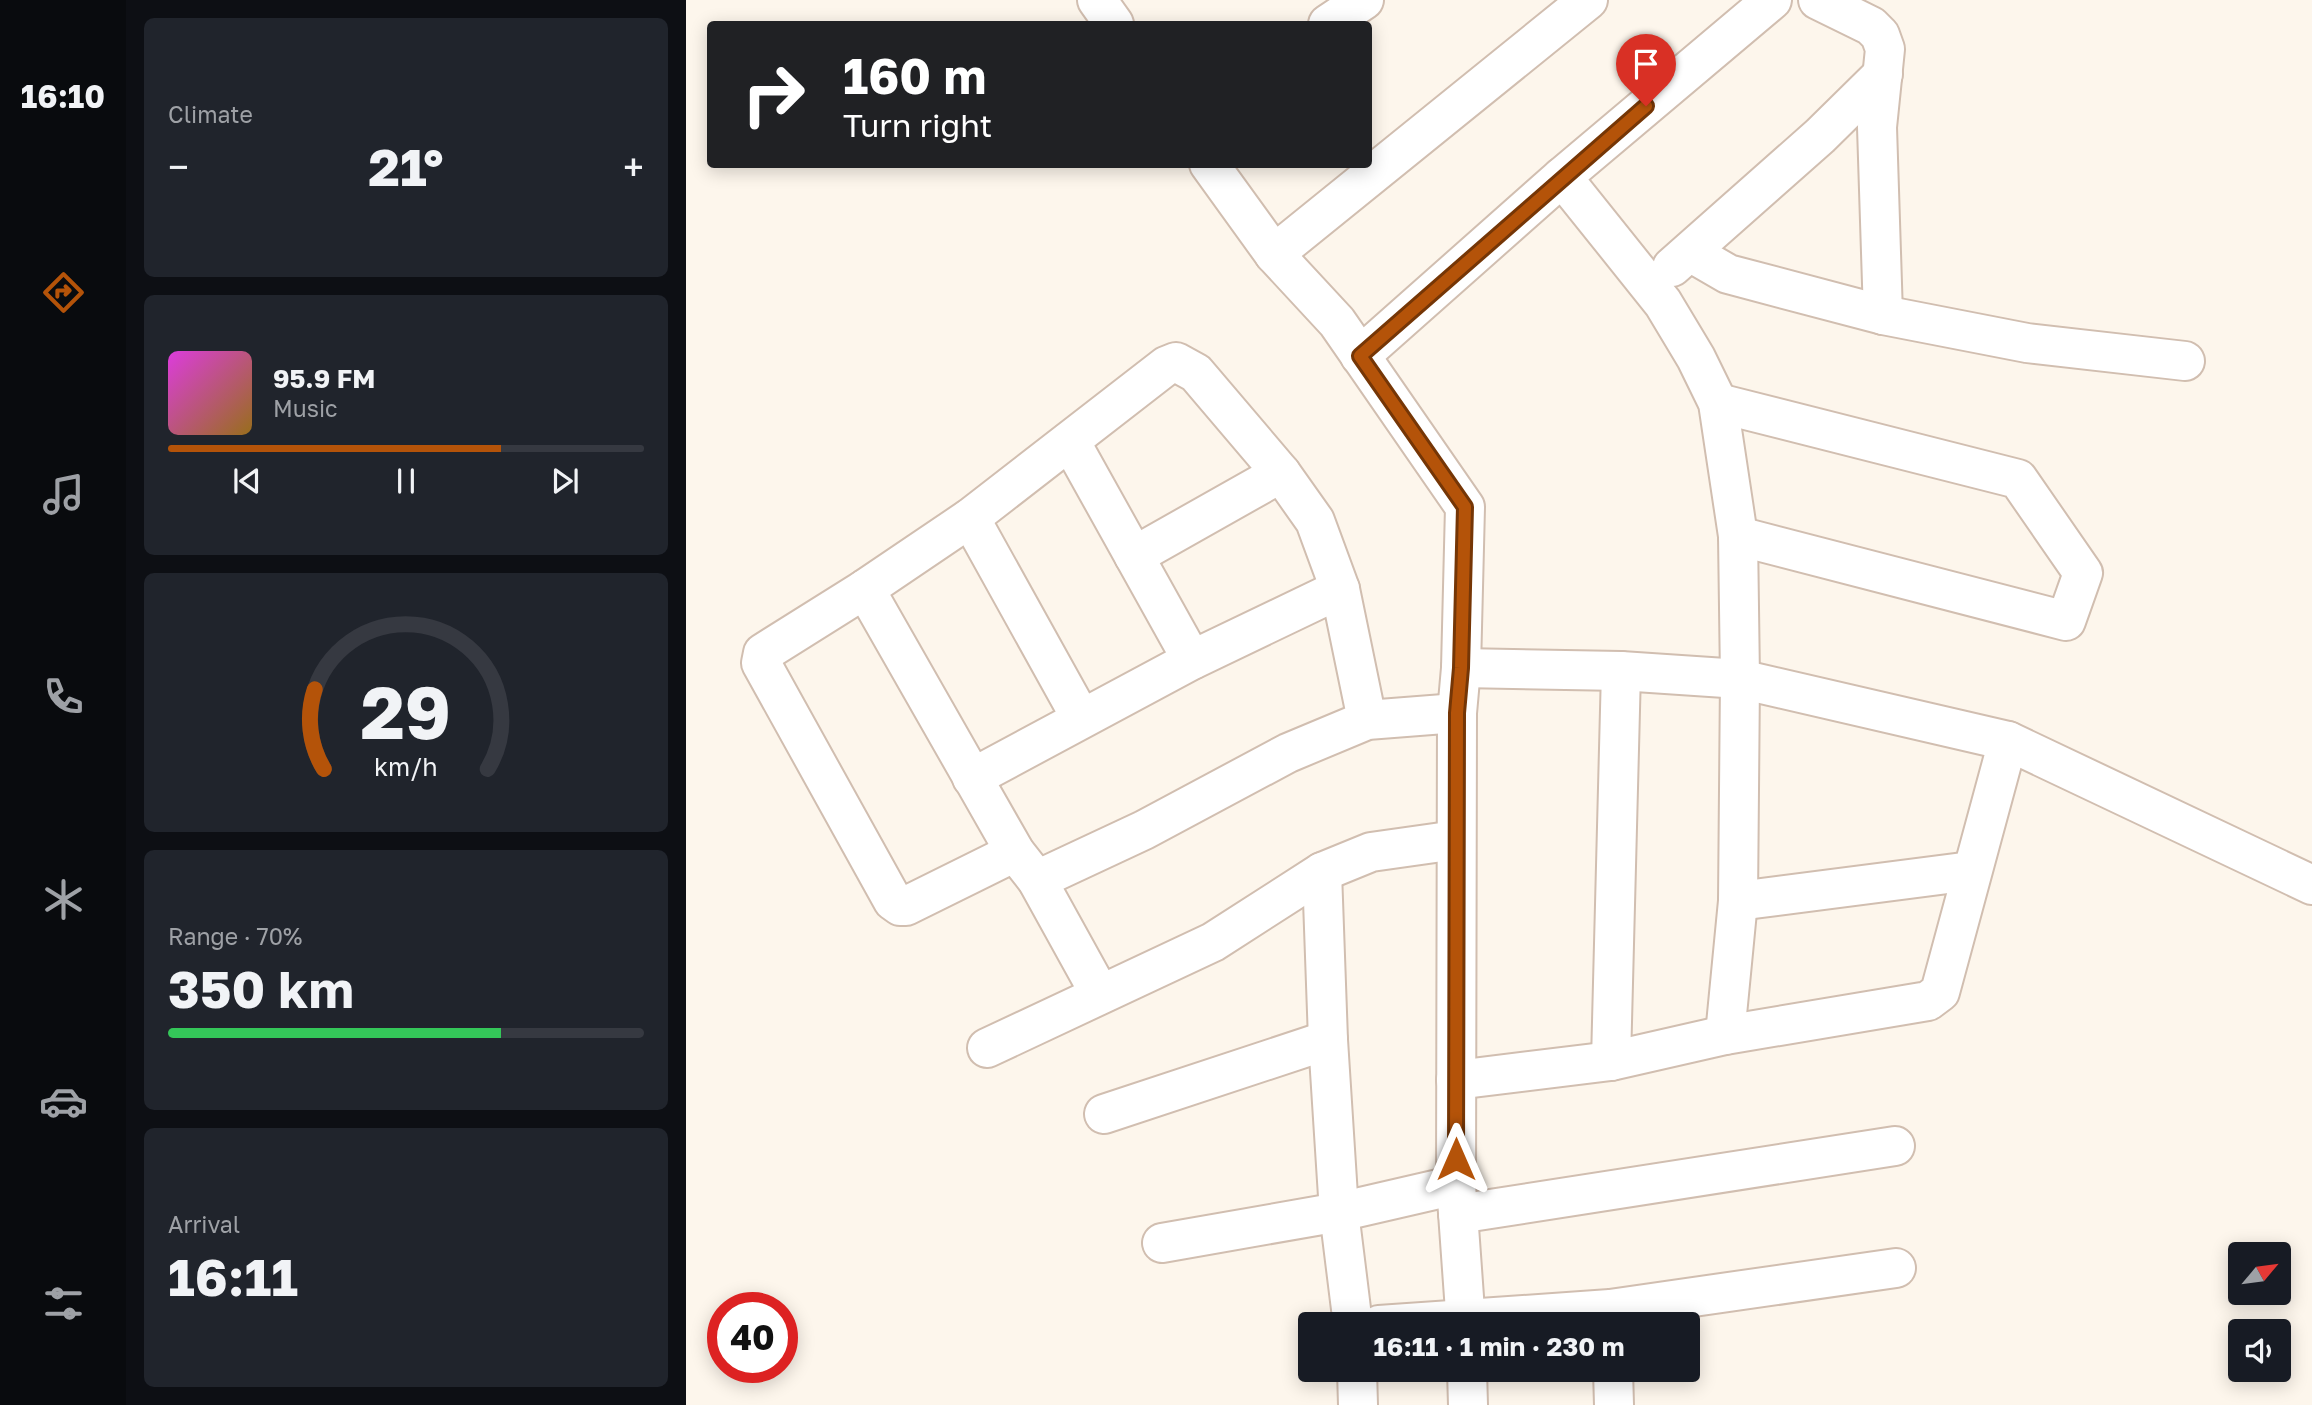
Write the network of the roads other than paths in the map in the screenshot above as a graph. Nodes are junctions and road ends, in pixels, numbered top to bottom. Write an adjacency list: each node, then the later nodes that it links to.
1 (1097, 0): 6 (street)
2 (1364, 0): 7 (street)
3 (1588, 0): 12 (street)
4 (1772, 0): 10 (street)
5 (1818, 0): 8 (street)
6 (1112, 21)
7 (1332, 21)
8 (1882, 74): 11 (street); 14 (street)
9 (1212, 168): 12 (street)
10 (1562, 177): 13 (street); 15 (street)
11 (1690, 252): 13 (street); 14 (street)
12 (1275, 254): 15 (street)
13 (1649, 286): 17 (street)
14 (1882, 315): 16 (street)
15 (1360, 356): 26 (street)
16 (2185, 361)
17 (1718, 403): 21 (street); 21 (street)
18 (1070, 441): 19 (street); 20 (street); 22 (street)
19 (1281, 473): 22 (street); 24 (street)
20 (970, 517): 23 (street); 30 (street)
21 (1738, 536): 28 (street)
22 (1135, 556): 25 (street)
23 (865, 589): 33 (street); 35 (street)
24 (1340, 589): 25 (street); 31 (street)
25 (1192, 660): 30 (street)
26 (1461, 668): 27 (street); 29 (street)
27 (1621, 671): 28 (street); 44 (street)
28 (1740, 679): 32 (street); 39 (street)
29 (1457, 713): 31 (street); 34 (street)
30 (1081, 718): 33 (street)
31 (1367, 720): 35 (street)
32 (2008, 741): 36 (street); 38 (street)
33 (972, 778): 35 (street)
34 (1455, 840): 37 (street); 45 (street)
35 (1026, 866): 40 (street)
36 (1971, 871): 39 (street); 41 (street)
37 (1322, 872): 40 (street); 42 (street)
38 (2312, 884)
39 (1738, 901): 41 (street)
40 (1100, 994): 43 (street)
41 (1725, 1035): 44 (street)
42 (1328, 1040): 46 (street); 49 (street)
43 (987, 1048)
44 (1611, 1061): 45 (street)
45 (1455, 1080): 48 (street)
46 (1104, 1114)
47 (1895, 1146): 48 (street)
48 (1457, 1200): 49 (street); 53 (street)
49 (1339, 1212): 50 (street); 52 (street)
50 (1162, 1243)
51 (1896, 1268): 54 (street)
52 (1351, 1312)
53 (1464, 1312)
54 (1639, 1312)
55 (1358, 1382): 58 (street)
56 (1467, 1382): 59 (street)
57 (1613, 1382): 60 (street)
58 (1359, 1405)
59 (1468, 1405)
60 (1614, 1405)

